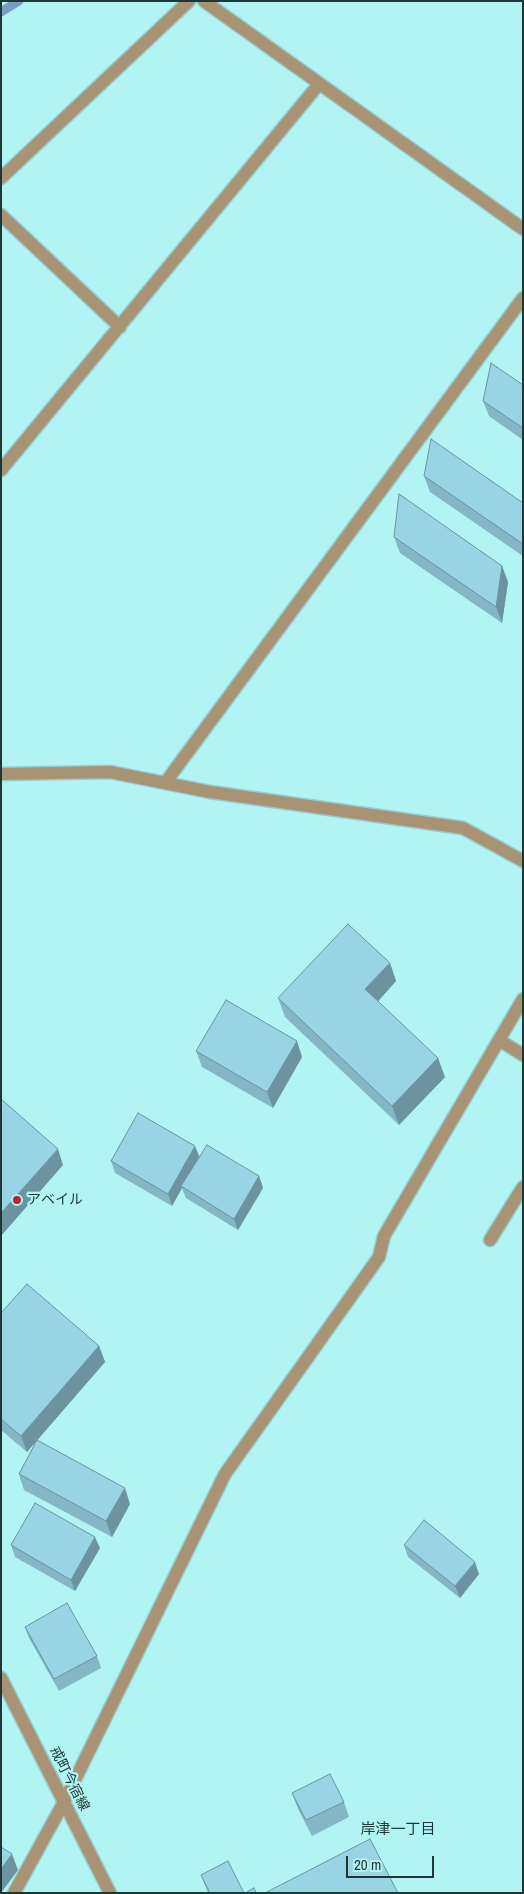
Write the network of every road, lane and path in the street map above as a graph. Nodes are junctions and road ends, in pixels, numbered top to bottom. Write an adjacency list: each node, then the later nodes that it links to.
1 (189, 1): 4 (street)
2 (204, 1): 3 (street)
3 (320, 84): 6 (street); 8 (street)
4 (1, 178)
5 (1, 215): 8 (street)
6 (523, 229)
7 (523, 298): 11 (street)
8 (120, 327): 9 (street)
9 (1, 470)
10 (1, 774): 11 (street)
11 (165, 783): 12 (street)
12 (523, 860)
13 (523, 999): 14 (street)
14 (499, 1040): 15 (street); 19 (street)
15 (523, 1055)
16 (523, 1187): 17 (street)
17 (490, 1240)
18 (1, 1678): 19 (street, 戒町今宿線)
19 (64, 1802): 20 (street); 21 (street, 戒町今宿線)
20 (14, 1893)
21 (110, 1893)

